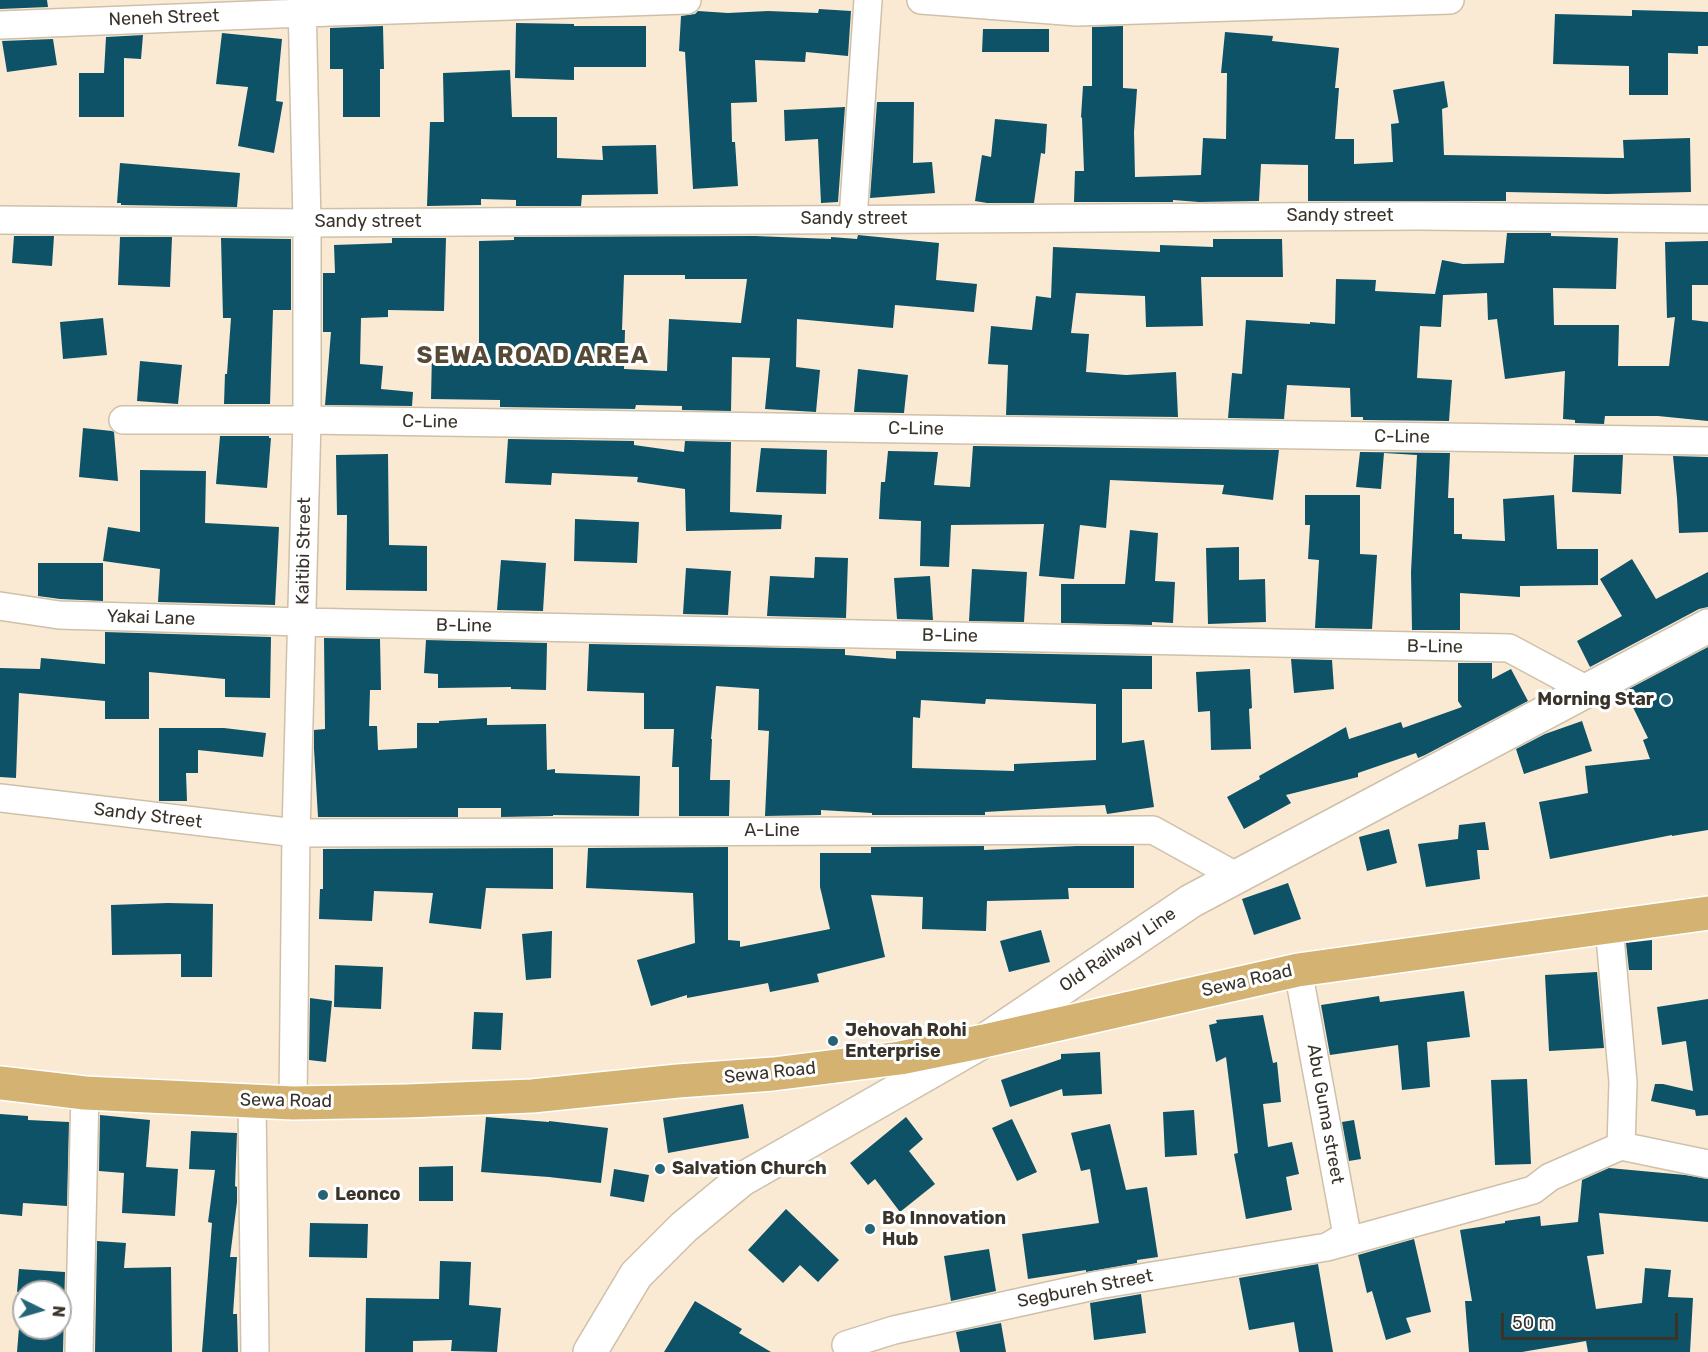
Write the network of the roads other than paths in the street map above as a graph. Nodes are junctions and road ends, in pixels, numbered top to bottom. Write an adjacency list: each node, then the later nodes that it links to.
1 (687, 0): 5 (street, Neneh Street)
2 (868, 0): 7 (street)
3 (921, 0): 4 (street)
4 (1450, 0)
5 (302, 6): 6 (street, Neneh Street); 10 (street, Kaitibi Street)
6 (0, 25)
7 (853, 219): 8 (street, Sandy street); 10 (street, Sandy street)
8 (1708, 219)
9 (0, 220): 10 (street, Sandy street)
10 (307, 223): 12 (street, Kaitibi Street)
11 (123, 420): 12 (street, C-Line)
12 (307, 420): 13 (street, C-Line); 15 (street, Kaitibi Street)
13 (1708, 441)
14 (0, 606): 15 (street, Yakai Lane)
15 (302, 622): 17 (street, B-Line); 19 (street, Kaitibi Street)
16 (1708, 626): 17 (street, Old Railway Line)
17 (1587, 690): 20 (street, Old Railway Line)
18 (0, 798): 19 (street, Sandy Street)
19 (296, 833): 20 (street, A-Line); 28 (street, Kaitibi Street)
20 (1236, 876): 24 (street, Old Railway Line)
21 (1708, 913): 22 (main road, Sewa Road)
22 (1609, 926): 23 (main road, Sewa Road); 29 (street)
23 (1298, 970): 24 (main road, Sewa Road); 31 (street, Abu Guma street)
24 (984, 1041): 28 (main road, Sewa Road); 35 (street, Old Railway Line)
25 (0, 1083): 26 (main road, Sewa Road)
26 (85, 1093): 27 (main road, Sewa Road); 33 (street)
27 (252, 1101): 28 (main road, Sewa Road); 34 (street)
28 (293, 1103)
29 (1621, 1146): 30 (street); 31 (street, Segbureh Street)
30 (1708, 1164)
31 (1327, 1247): 32 (street, Segbureh Street)
32 (846, 1346)
33 (79, 1352)
34 (255, 1352)
35 (590, 1352)

